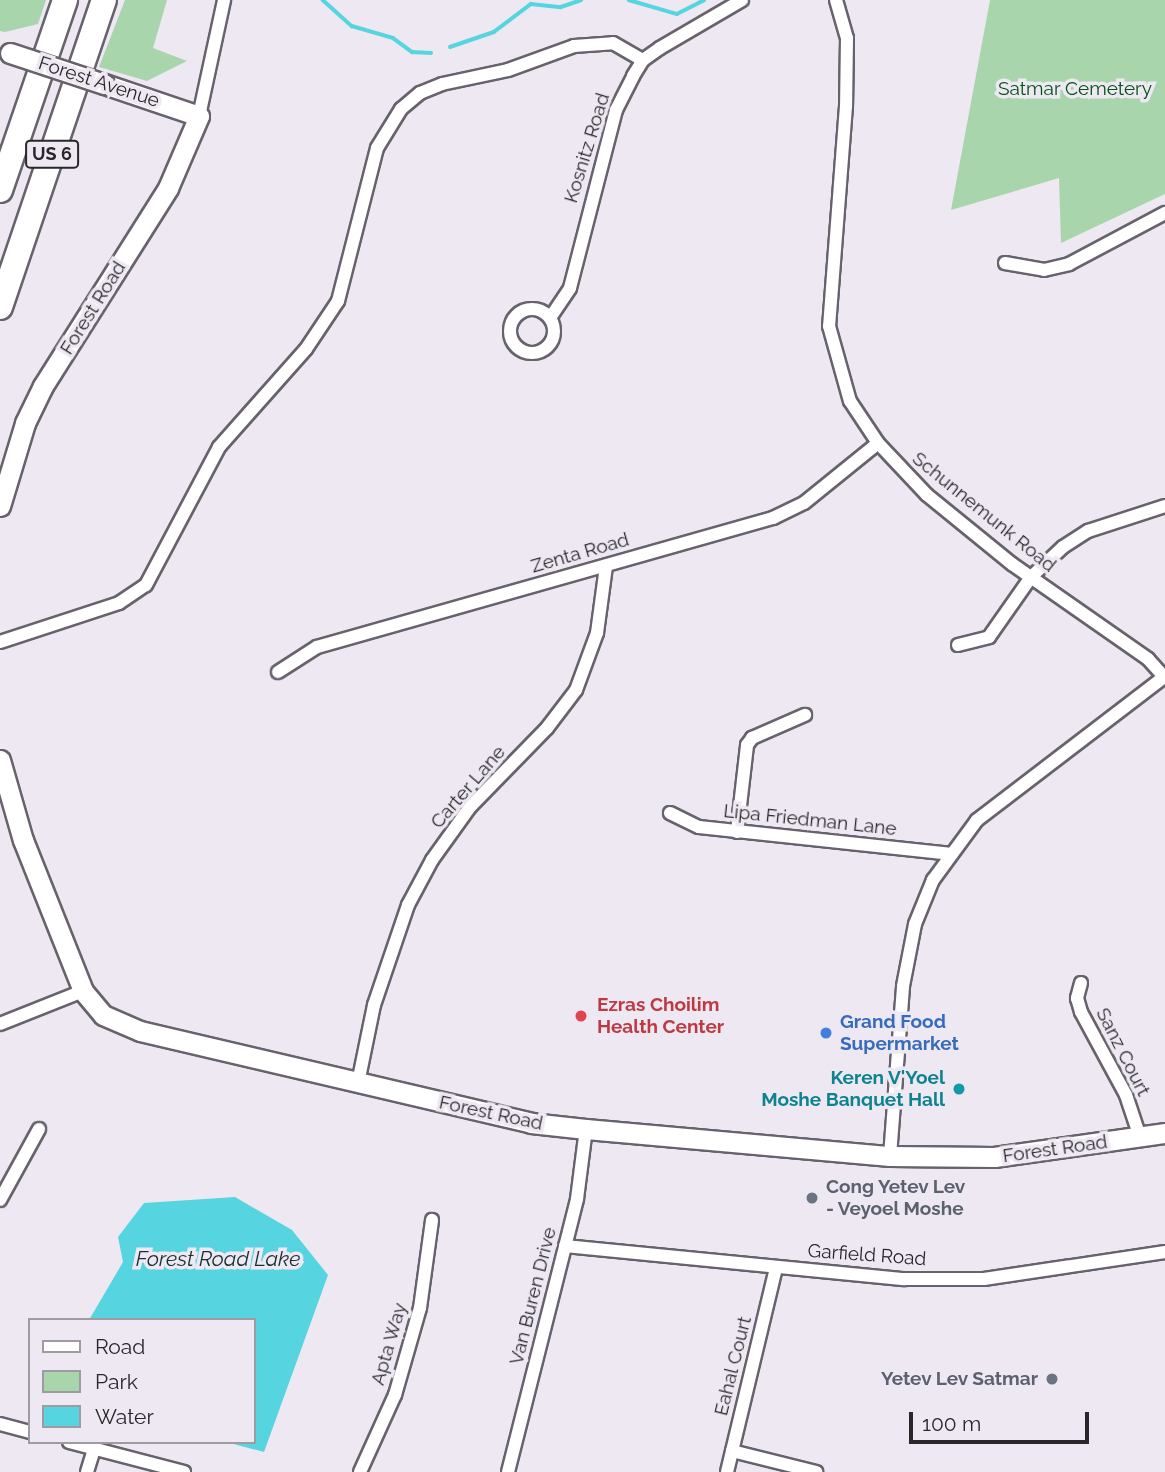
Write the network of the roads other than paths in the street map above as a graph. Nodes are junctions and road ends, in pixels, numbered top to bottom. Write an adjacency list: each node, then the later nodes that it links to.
1 (65, 0): 9 (highway, US 6)
2 (104, 0): 12 (highway, US 6)
3 (224, 0): 8 (street)
4 (742, 0): 7 (street)
5 (836, 0): 14 (street, Schunnemunk Road)
6 (5, 51): 8 (street, Forest Avenue, bridge)
7 (643, 60): 13 (street, Kosnitz Road); 19 (street)
8 (199, 116): 15 (street, Forest Road)
9 (0, 190)
10 (1165, 213): 11 (street)
11 (1005, 262)
12 (0, 307)
13 (550, 318)
14 (878, 443): 17 (street, Zenta Road); 18 (street, Schunnemunk Road)
15 (0, 506)
16 (1165, 506): 18 (street)
17 (606, 566): 21 (street, Zenta Road); 31 (street, Carter Lane)
18 (1031, 577): 20 (street); 22 (street, Schunnemunk Road)
19 (0, 642)
20 (958, 645)
21 (278, 672)
22 (1165, 678): 27 (street)
23 (805, 715): 26 (street)
24 (0, 760): 29 (street, Forest Road)
25 (670, 813): 26 (street, Lipa Friedman Lane)
26 (737, 832): 27 (street, Lipa Friedman Lane)
27 (950, 854): 36 (street)
28 (1081, 983): 35 (street, Sanz Court)
29 (83, 990): 30 (street); 31 (street, Forest Road)
30 (0, 1024)
31 (358, 1083): 33 (street, Forest Road)
32 (39, 1129): 37 (street)
33 (586, 1129): 36 (street, Forest Road); 39 (street, Van Buren Drive)
34 (1165, 1133): 35 (street, Forest Road)
35 (1140, 1137): 36 (street, Forest Road)
36 (890, 1156)
37 (0, 1200)
38 (432, 1220): 49 (street, Apta Way)
39 (565, 1246): 41 (street, Garfield Road); 50 (street, Van Buren Drive)
40 (1165, 1252): 41 (street, Garfield Road)
41 (776, 1268): 46 (street, Eahal Court)
42 (0, 1424): 43 (street)
43 (28, 1431)
44 (76, 1444): 45 (street)
45 (94, 1449): 47 (street); 48 (street)
46 (732, 1451): 51 (street, Eahal Court); 52 (street)
47 (88, 1472)
48 (184, 1472)
49 (360, 1472)
50 (508, 1472)
51 (727, 1472)
52 (816, 1472)

